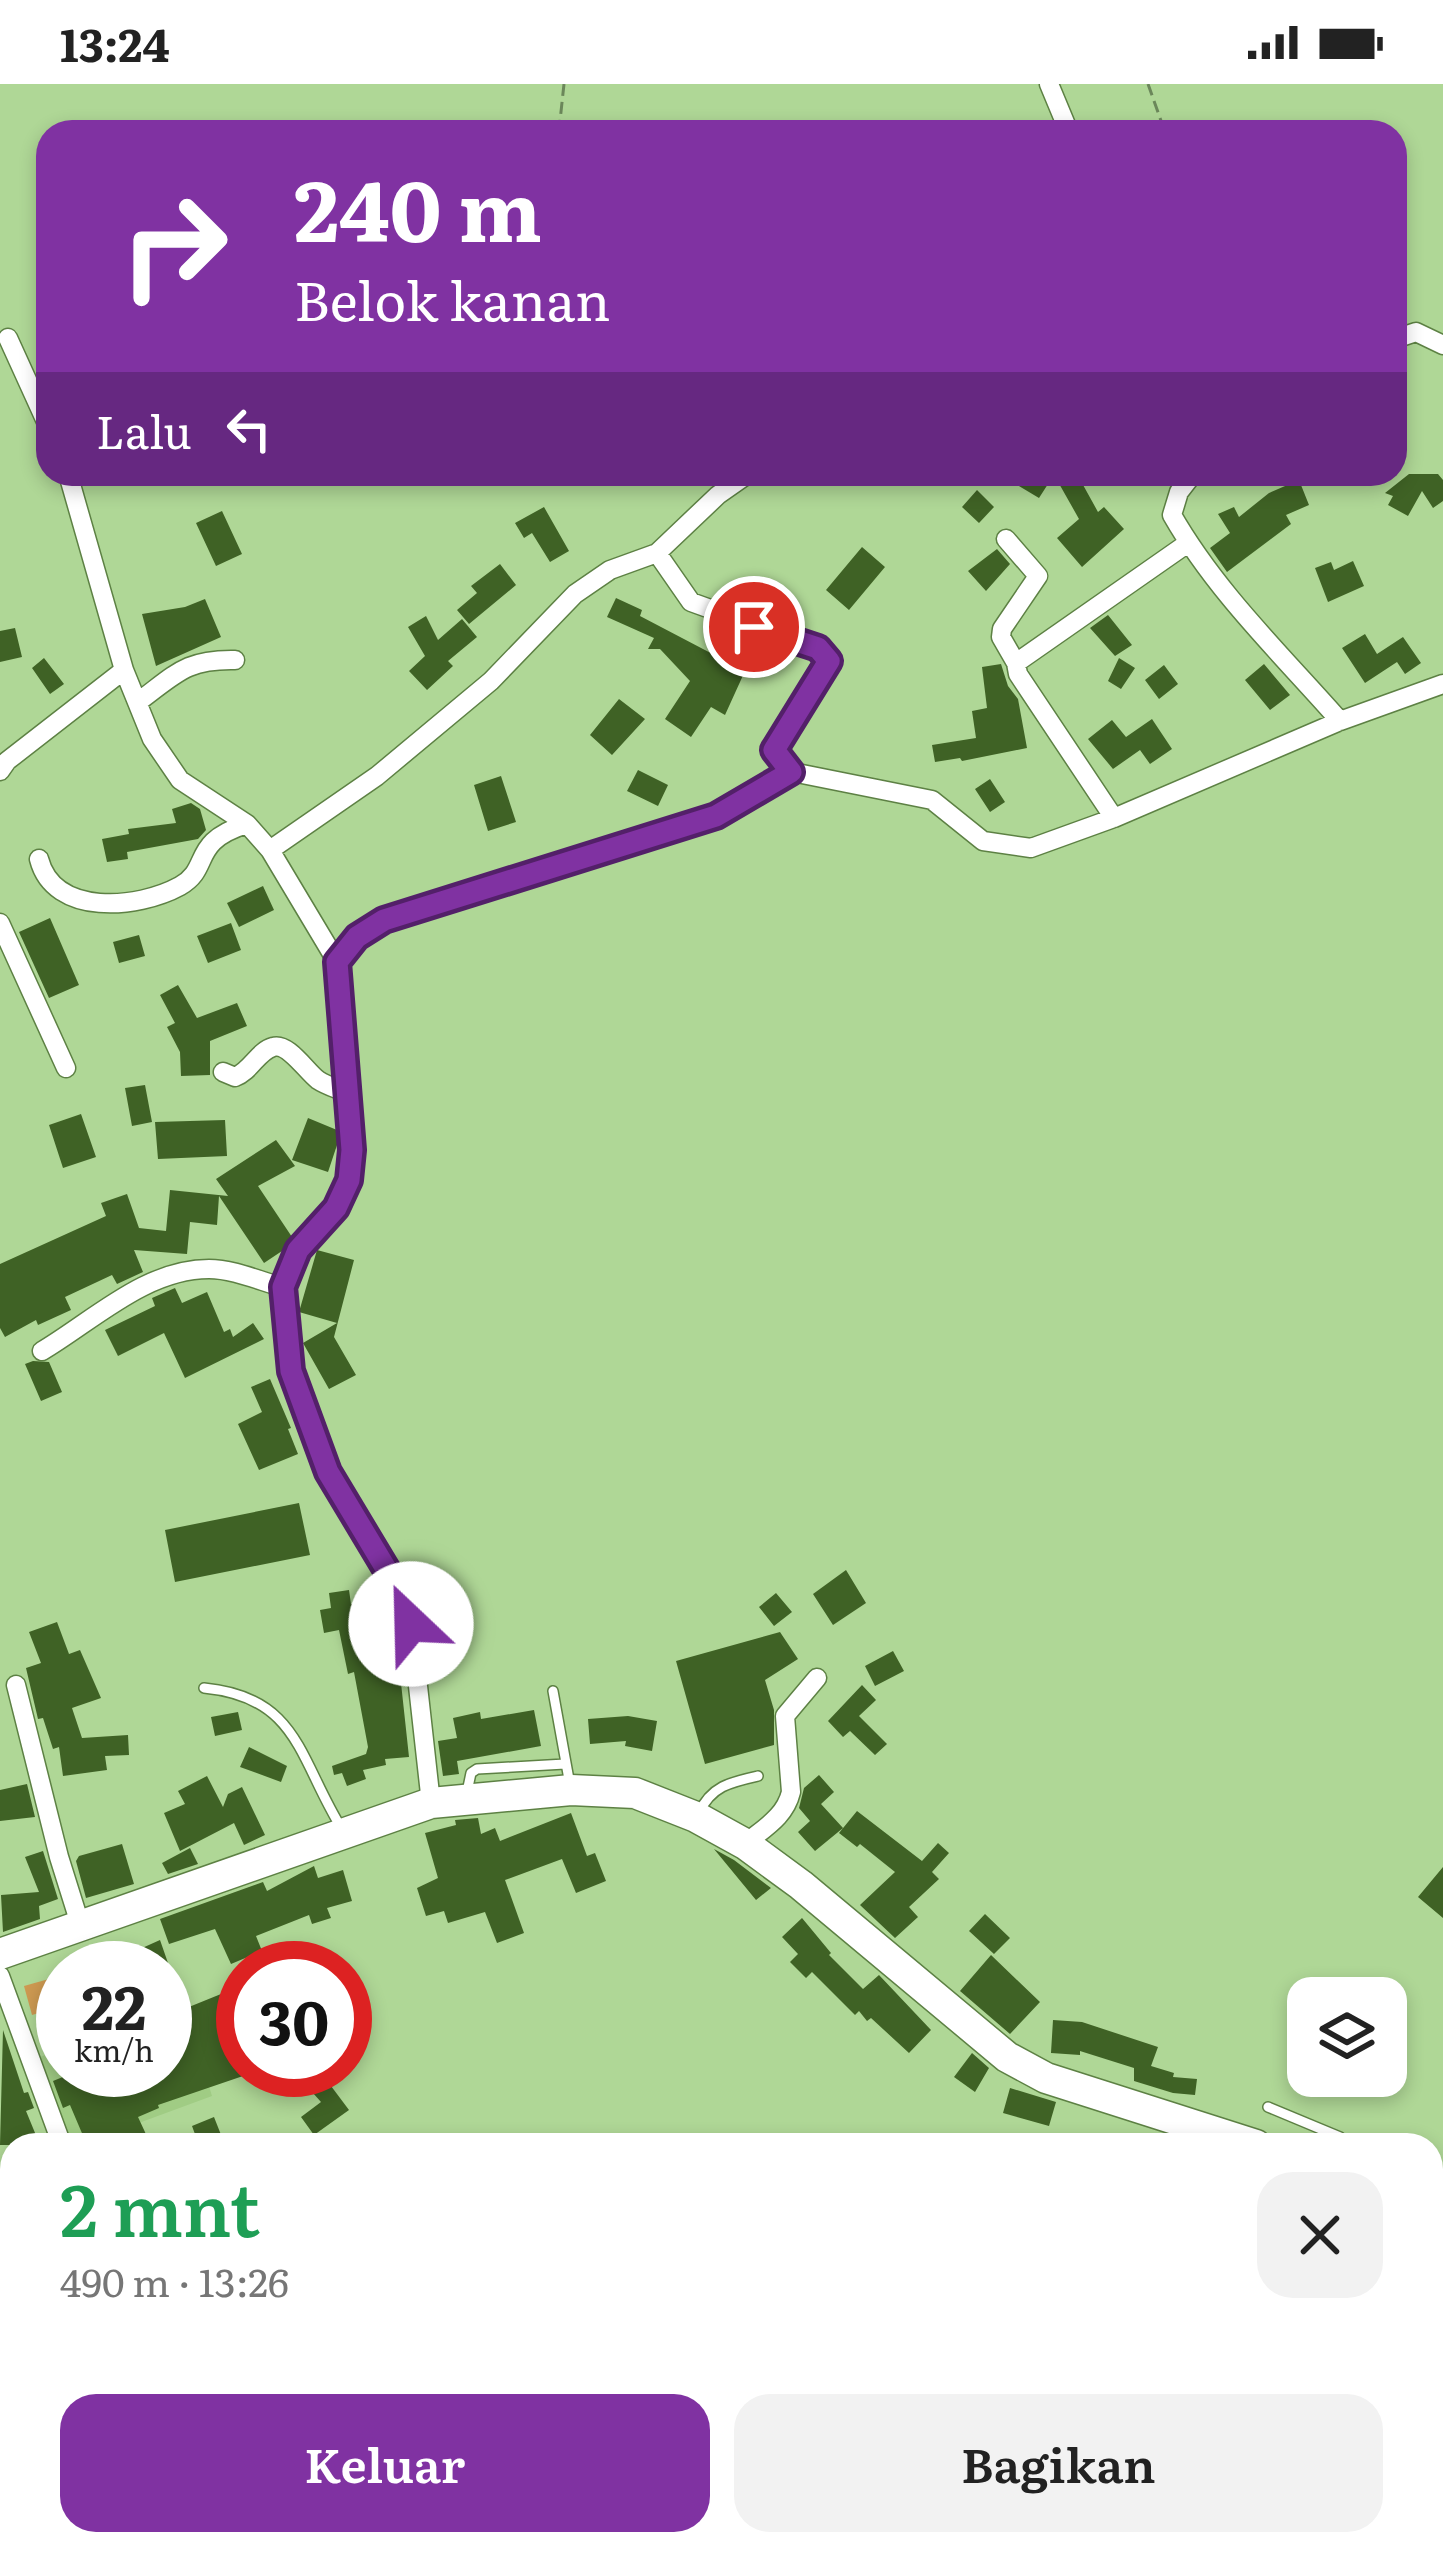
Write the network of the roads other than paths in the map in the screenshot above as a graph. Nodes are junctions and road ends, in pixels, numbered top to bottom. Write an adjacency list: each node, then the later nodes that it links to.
1 (1049, 84): 2 (street)
2 (1064, 120)
3 (4, 331): 6 (street)
4 (1407, 335): 5 (street)
5 (1443, 345)
6 (36, 400)
7 (71, 486): 17 (street)
8 (717, 486): 11 (street)
9 (731, 486): 11 (street)
10 (1184, 486): 13 (street)
11 (718, 495): 14 (street)
12 (1006, 539): 16 (street)
13 (1188, 543): 16 (street); 20 (street)
14 (657, 553): 22 (street); 25 (street)
15 (235, 660): 19 (street)
16 (1016, 663): 23 (street)
17 (124, 670): 19 (street); 21 (street)
18 (1443, 684): 20 (street)
19 (139, 702): 24 (street)
20 (1340, 721): 23 (street)
21 (0, 771)
22 (791, 772): 23 (street); 28 (street)
23 (1114, 818)
24 (247, 824): 25 (street); 26 (street)
25 (270, 850): 28 (street)
26 (39, 859)
27 (0, 923): 29 (street)
28 (337, 962): 31 (street)
29 (66, 1068)
30 (223, 1072): 31 (street)
31 (345, 1092): 32 (street)
32 (283, 1287): 33 (street); 40 (street)
33 (43, 1351)
34 (817, 1678): 43 (street)
35 (16, 1685): 44 (street)
36 (204, 1688): 42 (lane)
37 (553, 1691): 39 (lane)
38 (758, 1776): 41 (lane)
39 (568, 1777): 40 (main road); 41 (main road)
40 (431, 1803): 42 (main road)
41 (696, 1817): 43 (main road)
42 (344, 1834): 44 (main road)
43 (745, 1844): 49 (main road)
44 (80, 1924): 45 (main road)
45 (0, 1954)
46 (0, 1976): 48 (street)
47 (1268, 2108): 50 (lane)
48 (58, 2133)
49 (1218, 2133)
50 (1328, 2133)

